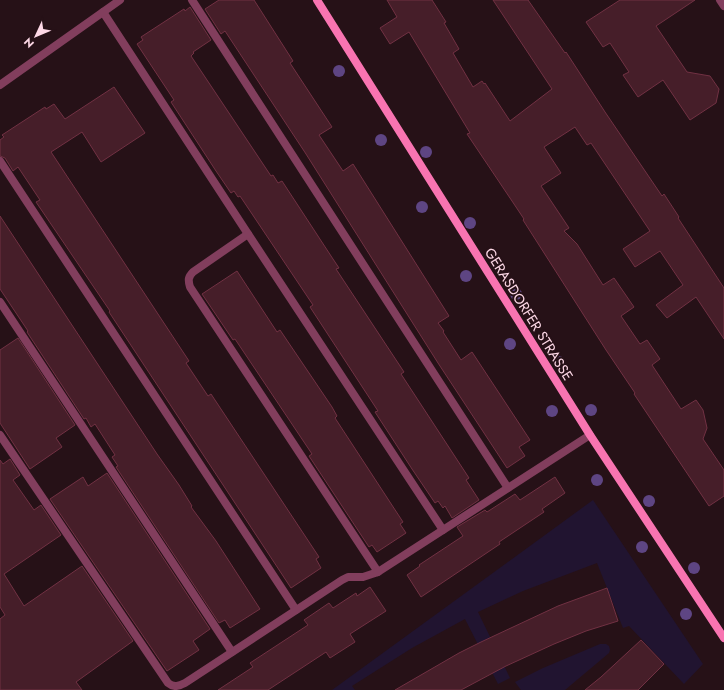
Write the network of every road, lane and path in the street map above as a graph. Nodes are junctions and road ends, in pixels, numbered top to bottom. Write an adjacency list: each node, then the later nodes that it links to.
1 (120, 0): 6 (street)
2 (192, 0): 13 (street)
3 (317, 0): 11 (main road, GERASDORFER STRASSE)
4 (720, 0): 5 (street)
5 (724, 6)
6 (104, 12): 7 (street); 9 (street)
7 (0, 85)
8 (0, 161): 16 (street)
9 (248, 234): 14 (street); 15 (street)
10 (0, 302): 18 (street)
11 (590, 434): 13 (street); 17 (main road, GERASDORFER STRASSE)
12 (0, 435): 18 (street)
13 (508, 488): 14 (street)
14 (443, 530): 15 (street)
15 (378, 572): 16 (street)
16 (296, 610): 18 (street)
17 (724, 638)
18 (232, 652)

